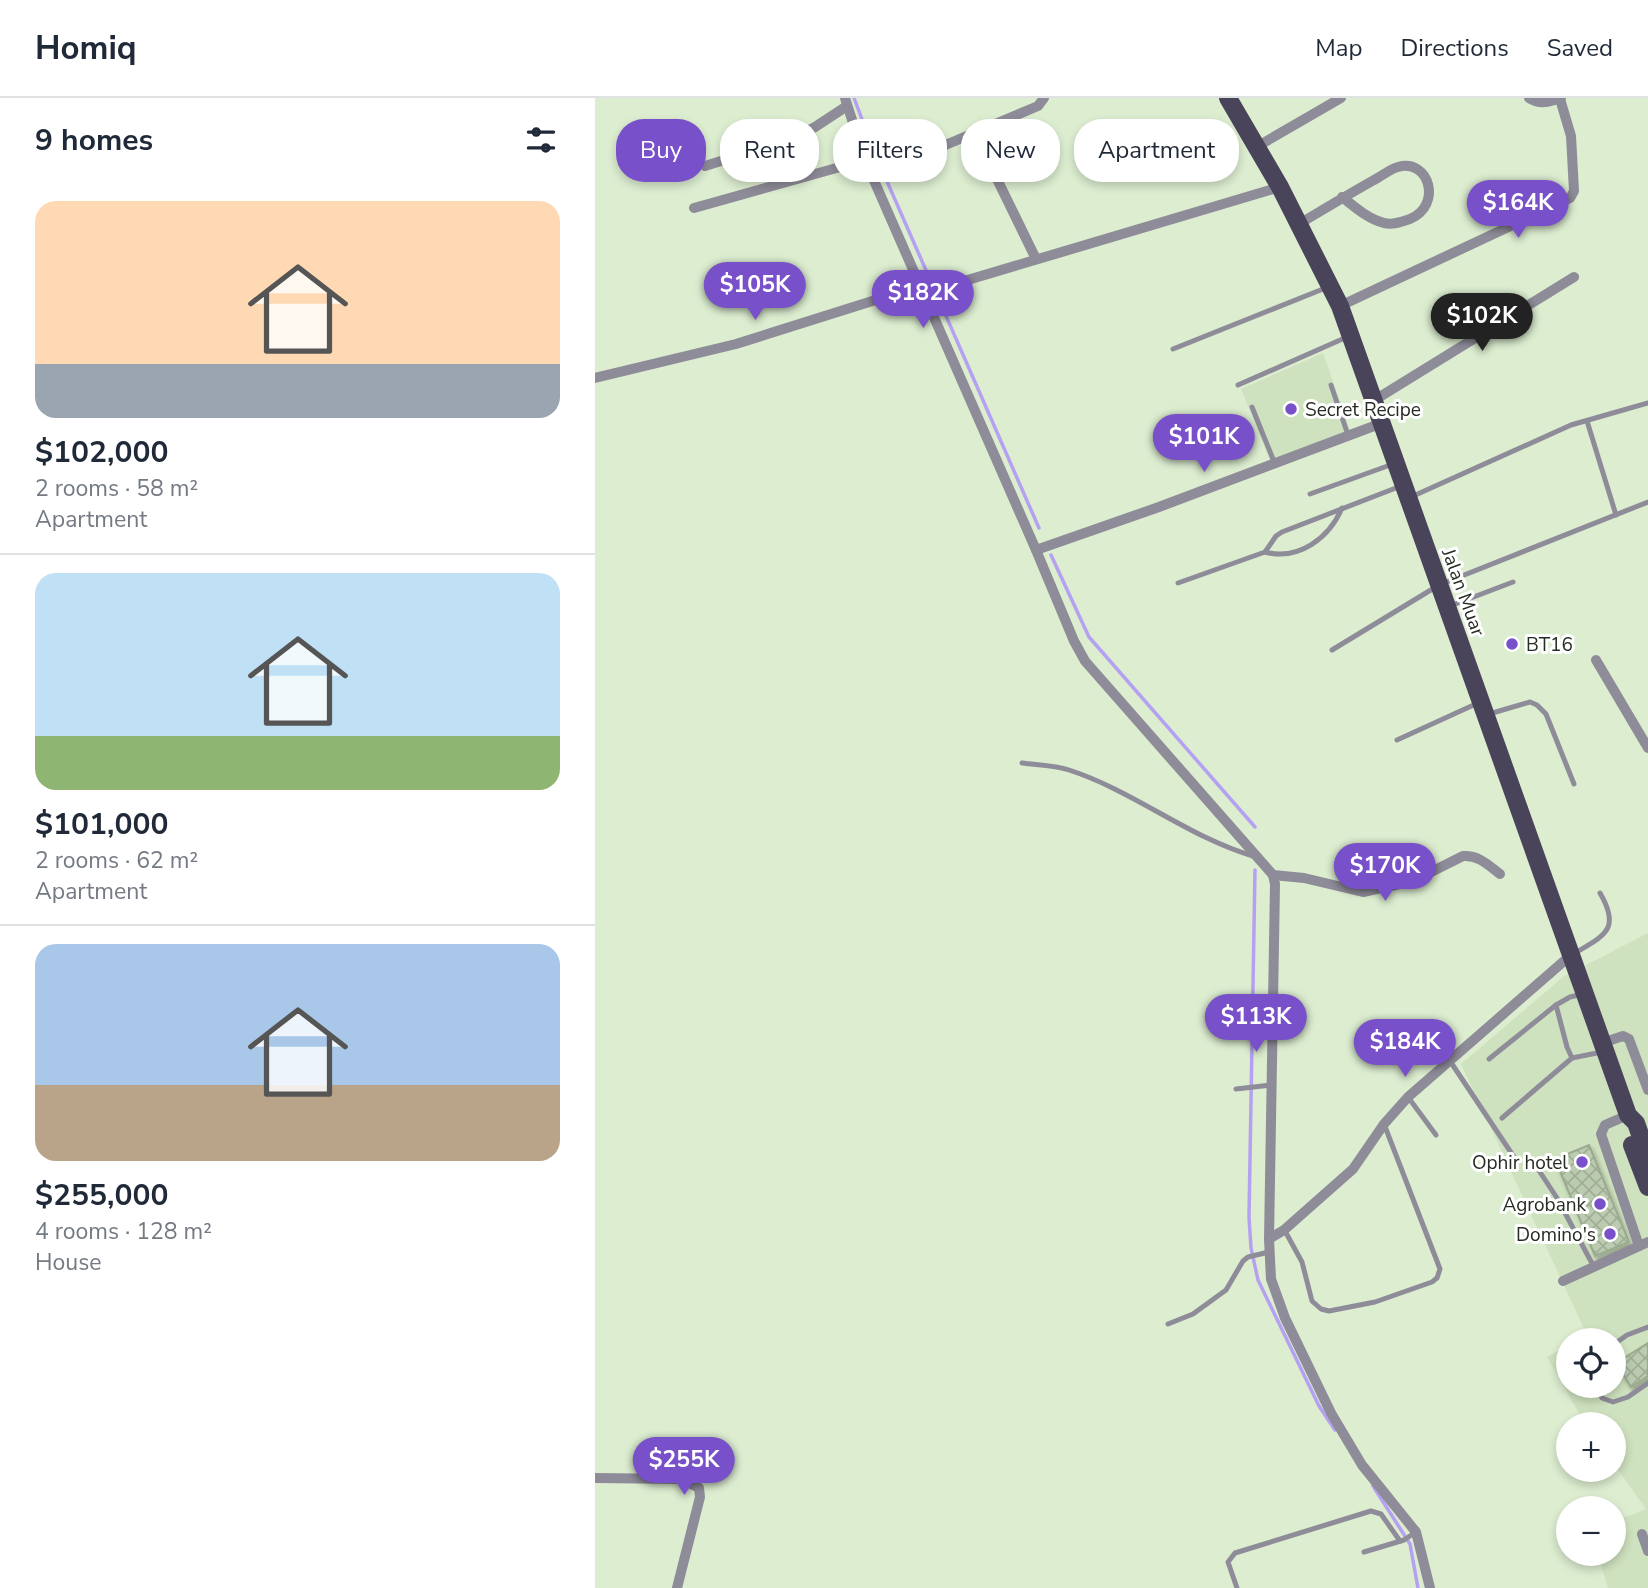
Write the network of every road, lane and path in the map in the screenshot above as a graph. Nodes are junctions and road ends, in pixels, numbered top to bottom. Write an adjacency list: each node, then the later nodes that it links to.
1 (1045, 98): 8 (street)
2 (1228, 98): 9 (main road, Jalan Muar)
3 (1341, 98): 9 (street)
4 (1529, 98): 5 (street)
5 (1560, 98): 22 (street)
6 (846, 102): 7 (street); 10 (street)
7 (852, 119)
8 (1009, 119)
9 (1258, 146): 14 (main road, Jalan Muar)
10 (706, 166)
11 (833, 169): 16 (street)
12 (884, 182): 21 (street)
13 (999, 182): 18 (street)
14 (1280, 187): 17 (main road, Jalan Muar); 18 (street)
15 (1342, 197): 15 (street); 17 (street)
16 (694, 208)
17 (1299, 224): 20 (main road, Jalan Muar)
18 (1037, 259): 21 (street)
19 (1574, 277): 28 (street)
20 (1331, 286): 22 (main road, Jalan Muar); 24 (lane)
21 (929, 289): 25 (street); 41 (street)
22 (1340, 306): 23 (main road, Jalan Muar)
23 (1350, 336): 26 (lane); 28 (main road, Jalan Muar)
24 (1173, 349)
25 (595, 378)
26 (1238, 385)
27 (1331, 385): 33 (lane)
28 (1373, 401): 32 (main road, Jalan Muar)
29 (1648, 403): 31 (lane)
30 (1251, 407): 35 (lane)
31 (1587, 421): 36 (lane); 40 (lane)
32 (1382, 423): 33 (street); 34 (main road, Jalan Muar)
33 (1349, 435): 35 (street)
34 (1396, 463): 36 (main road, Jalan Muar); 37 (lane)
35 (1275, 464): 41 (street)
36 (1406, 491): 39 (lane); 45 (main road, Jalan Muar)
37 (1310, 494)
38 (1648, 502): 40 (lane)
39 (1342, 508): 42 (lane); 42 (lane)
40 (1616, 515): 45 (lane)
41 (1036, 550): 54 (street)
42 (1265, 552): 44 (lane)
43 (1513, 582): 46 (lane)
44 (1178, 583)
45 (1439, 585): 46 (main road, Jalan Muar); 47 (lane)
46 (1447, 608): 49 (main road, Jalan Muar)
47 (1332, 650)
48 (1596, 660): 51 (street)
49 (1483, 708): 50 (lane); 53 (lane); 58 (main road, Jalan Muar)
50 (1397, 740)
51 (1648, 748)
52 (1021, 764): 54 (lane)
53 (1574, 784)
54 (1256, 857): 56 (street)
55 (1500, 874): 56 (street)
56 (1273, 875): 65 (street)
57 (1600, 892): 58 (lane)
58 (1571, 955): 59 (main road, Jalan Muar); 64 (street)
59 (1585, 993): 60 (lane); 61 (main road, Jalan Muar)
60 (1556, 1005): 62 (lane); 63 (lane)
61 (1604, 1047): 62 (lane); 67 (street); 69 (main road, Jalan Muar)
62 (1572, 1058): 70 (lane)
63 (1489, 1059)
64 (1450, 1061): 68 (street); 73 (lane)
65 (1269, 1086): 66 (lane); 78 (street)
66 (1236, 1089)
67 (1648, 1090)
68 (1408, 1097): 71 (street); 72 (lane)
69 (1628, 1115): 74 (main road, Jalan Muar); 76 (main road, Jalan Muar); 79 (street)
70 (1502, 1118)
71 (1384, 1124): 77 (street); 77 (lane)
72 (1436, 1135)
73 (1514, 1157)
74 (1648, 1157)
75 (1534, 1163): 81 (lane)
76 (1648, 1187)
77 (1284, 1230): 78 (street)
78 (1269, 1239): 80 (street)
79 (1643, 1244): 81 (street)
80 (1267, 1254): 83 (lane); 91 (street)
81 (1594, 1266): 82 (street)
82 (1563, 1281)
83 (1168, 1324)
84 (1648, 1326): 85 (lane)
85 (1626, 1336)
86 (1648, 1383): 89 (lane)
87 (1602, 1398): 88 (lane)
88 (1625, 1398)
89 (1626, 1398)
90 (595, 1478): 94 (street)
91 (1413, 1534): 92 (lane); 96 (street)
92 (1402, 1541): 93 (lane); 95 (lane)
93 (1364, 1552)
94 (677, 1588)
95 (1237, 1588)
96 (1430, 1588)

